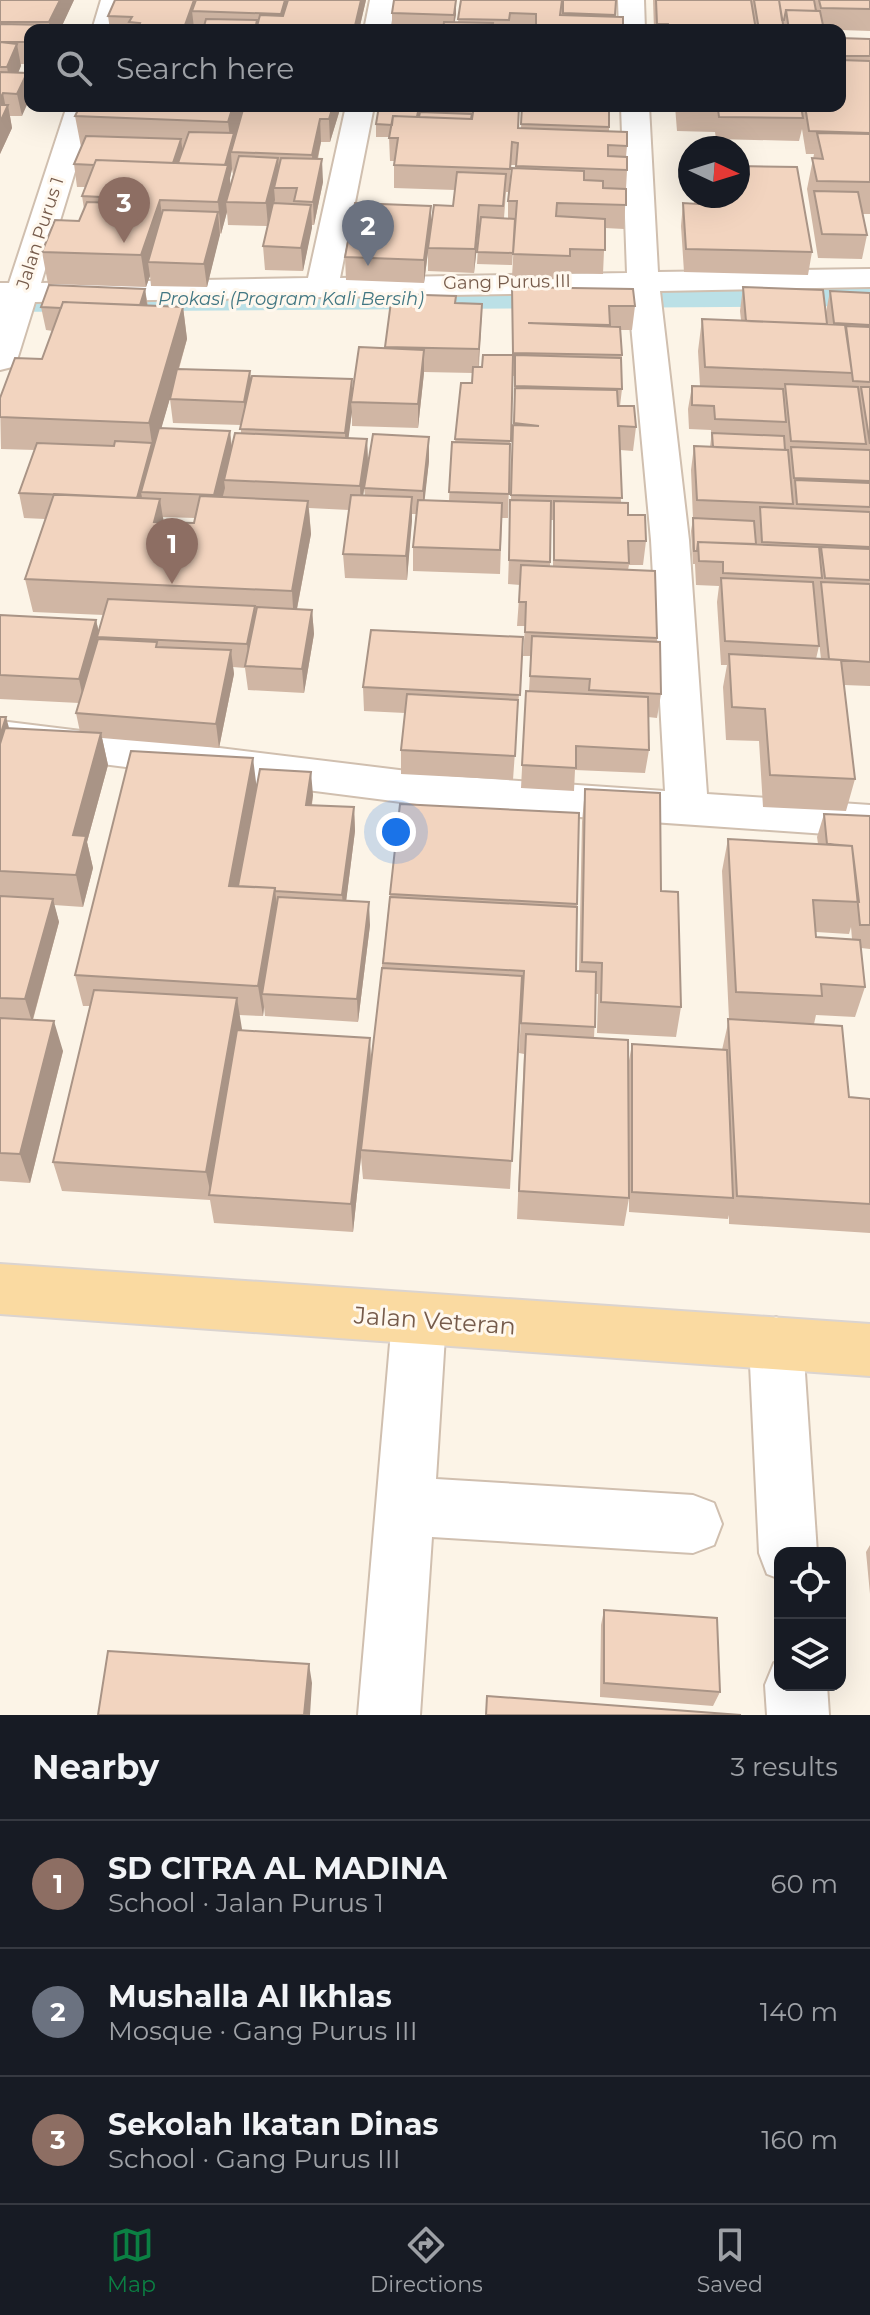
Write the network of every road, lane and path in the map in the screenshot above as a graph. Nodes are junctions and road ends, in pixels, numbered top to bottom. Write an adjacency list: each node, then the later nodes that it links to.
1 (114, 0): 4 (street)
2 (383, 0): 5 (street)
3 (631, 0): 6 (street)
4 (107, 24)
5 (378, 24)
6 (632, 24)
7 (79, 112): 13 (street, Jalan Purus 1)
8 (359, 112): 11 (street)
9 (635, 112): 12 (street)
10 (870, 278): 12 (street, Gang Purus III)
11 (322, 287): 12 (street, Gang Purus III); 13 (street, Gang Purus III)
12 (644, 291): 16 (street)
13 (13, 301): 14 (street, Jalan Purus 1)
14 (0, 360)
15 (0, 736): 16 (street)
16 (687, 809): 17 (street)
17 (870, 821)
18 (0, 1289): 19 (main road, Jalan Veteran)
19 (419, 1320): 20 (main road, Jalan Veteran); 22 (street)
20 (776, 1343): 21 (main road, Jalan Veteran); 24 (street)
21 (870, 1350)
22 (405, 1506): 23 (street); 26 (street)
23 (693, 1524)
24 (788, 1547)
25 (796, 1691): 27 (street)
26 (389, 1715)
27 (798, 1715)

